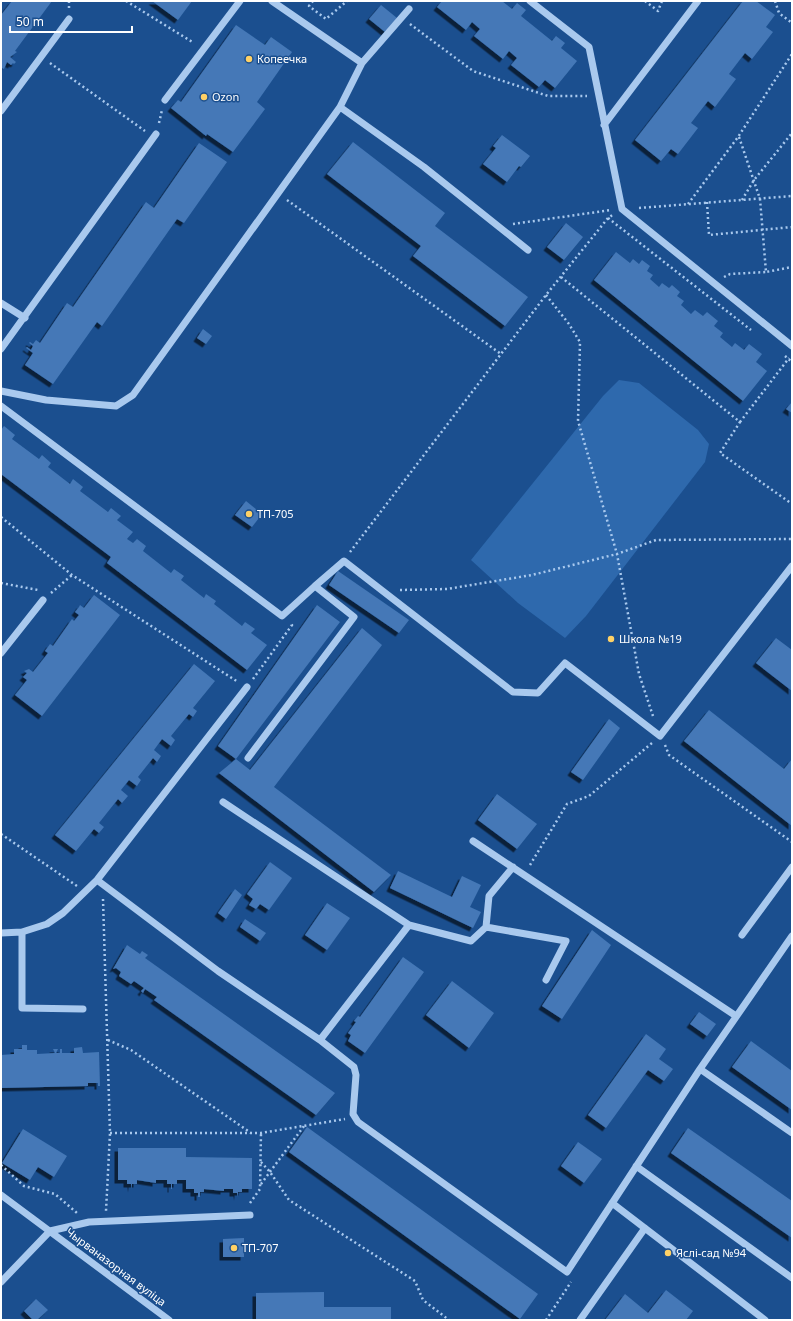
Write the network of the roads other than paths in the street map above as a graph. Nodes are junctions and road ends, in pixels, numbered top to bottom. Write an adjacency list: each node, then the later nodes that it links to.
1 (240, 1): 8 (street)
2 (272, 1): 7 (street)
3 (530, 1): 11 (street)
4 (698, 1): 11 (street)
5 (409, 9): 7 (street)
6 (69, 19): 10 (street)
7 (362, 63): 9 (street)
8 (164, 100)
9 (340, 107): 13 (street); 18 (street)
10 (1, 111)
11 (604, 125): 16 (street)
12 (155, 136): 15 (street)
13 (528, 250)
14 (1, 303): 15 (street)
15 (25, 318): 17 (street)
16 (792, 346)
17 (1, 349)
18 (1, 391)
19 (1, 406): 21 (street)
20 (792, 566): 21 (street)
21 (315, 586): 25 (street)
22 (43, 600): 23 (street)
23 (1, 653)
24 (246, 687): 30 (street)
25 (248, 758)
26 (222, 802): 31 (street)
27 (473, 841): 28 (street)
28 (513, 867): 32 (street); 39 (street)
29 (792, 867): 35 (street)
30 (100, 882): 33 (street); 40 (street)
31 (409, 925): 32 (street); 40 (street)
32 (486, 927): 37 (street)
33 (22, 932): 34 (street); 38 (street)
34 (1, 933)
35 (742, 934)
36 (792, 936): 39 (street)
37 (546, 980)
38 (83, 1009)
39 (736, 1016): 41 (street)
40 (320, 1040): 45 (street)
41 (700, 1069): 42 (street); 43 (street)
42 (792, 1133)
43 (636, 1166): 45 (street); 49 (street)
44 (1, 1195): 48 (street, Чырваназорная вуліца)
45 (612, 1203): 47 (street)
46 (250, 1215): 48 (street)
47 (645, 1228): 52 (street); 53 (street)
48 (50, 1231): 50 (street, Чырваназорная вуліца); 51 (street, Чырваназорная вуліца)
49 (792, 1278)
50 (1, 1282)
51 (169, 1320)
52 (580, 1320)
53 (765, 1320)

